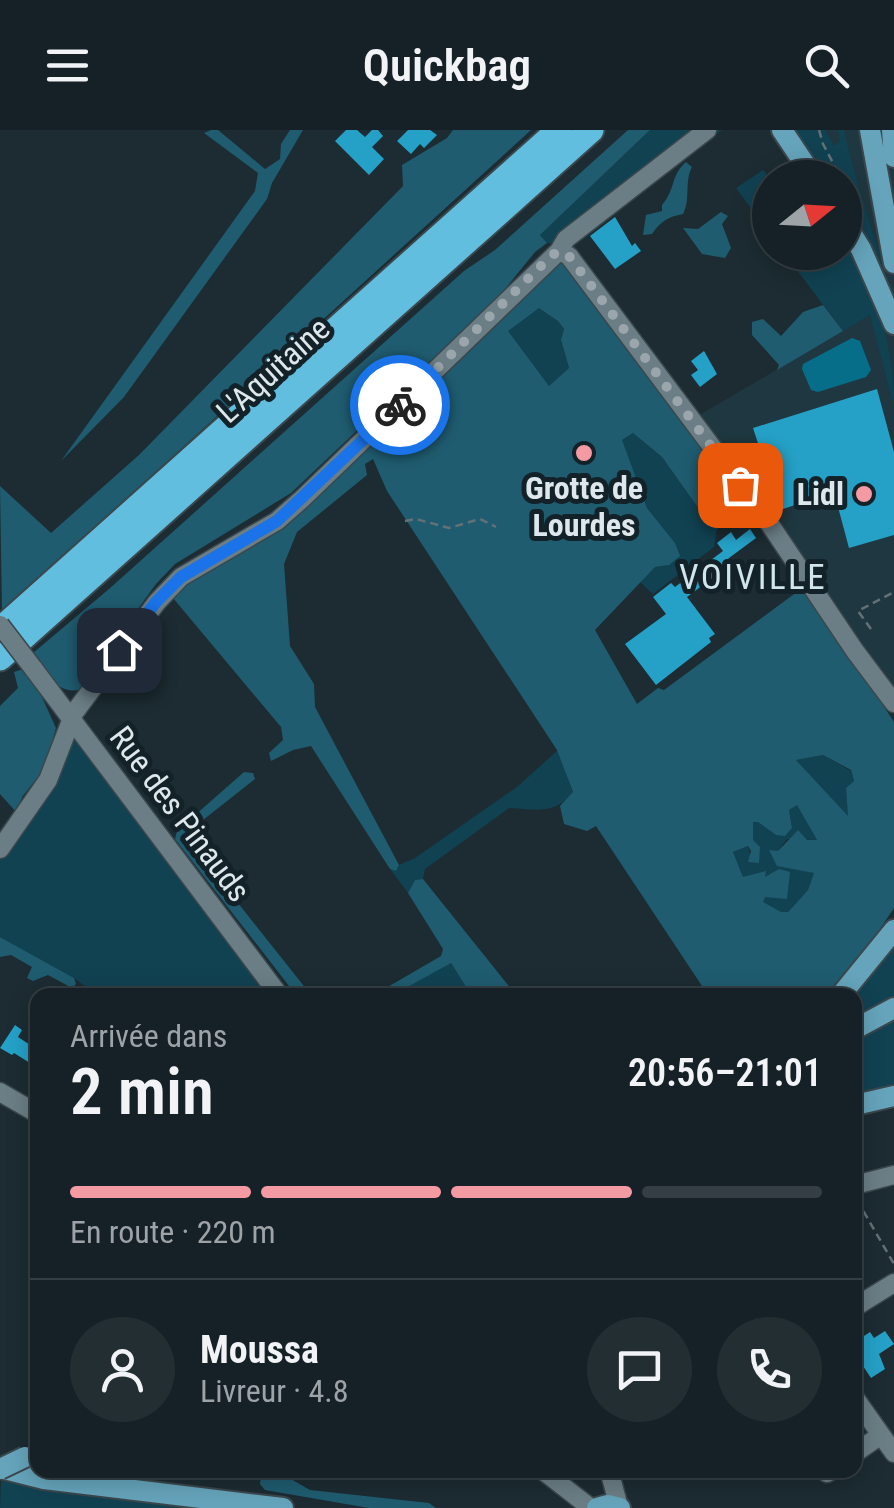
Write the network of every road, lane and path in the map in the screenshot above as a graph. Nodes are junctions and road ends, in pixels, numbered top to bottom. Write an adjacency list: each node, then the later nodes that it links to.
1 (559, 130): 19 (highway, L'Aquitaine)
2 (591, 130): 21 (highway, L'Aquitaine)
3 (707, 130): 12 (street)
4 (782, 130): 9 (main road)
5 (819, 130): 10 (path)
6 (870, 130): 11 (main road); 14 (main road)
7 (892, 130): 8 (main road)
8 (894, 157)
9 (802, 160)
10 (832, 160)
11 (894, 212)
12 (556, 253): 22 (street); 23 (street)
13 (862, 255): 15 (main road)
14 (894, 263)
15 (894, 324)
16 (404, 521): 17 (path)
17 (496, 528)
18 (894, 592): 20 (path)
19 (0, 628): 23 (street, Rue des Pinauds, bridge)
20 (871, 629)
21 (0, 658)
22 (894, 702)
23 (72, 720): 24 (street); 26 (street, Rue des Pinauds)
24 (0, 850)
25 (894, 930): 27 (main road)
26 (274, 988)
27 (847, 988)
28 (894, 1008): 29 (main road)
29 (862, 1024)
30 (0, 1092): 33 (street)
31 (894, 1096): 32 (main road)
32 (862, 1103)
33 (30, 1109)
34 (894, 1175): 35 (street)
35 (862, 1183)
36 (862, 1208): 37 (path)
37 (894, 1264)
38 (894, 1283): 39 (street)
39 (862, 1303)
40 (862, 1408): 41 (street)
41 (881, 1435): 42 (street); 43 (street)
42 (862, 1448)
43 (894, 1453)
44 (30, 1454): 45 (main road, bridge)
45 (0, 1469): 46 (main road)
46 (30, 1476)
47 (40, 1478): 50 (main road)
48 (555, 1478): 51 (street)
49 (610, 1478): 51 (street)
50 (283, 1508)
51 (606, 1508)

